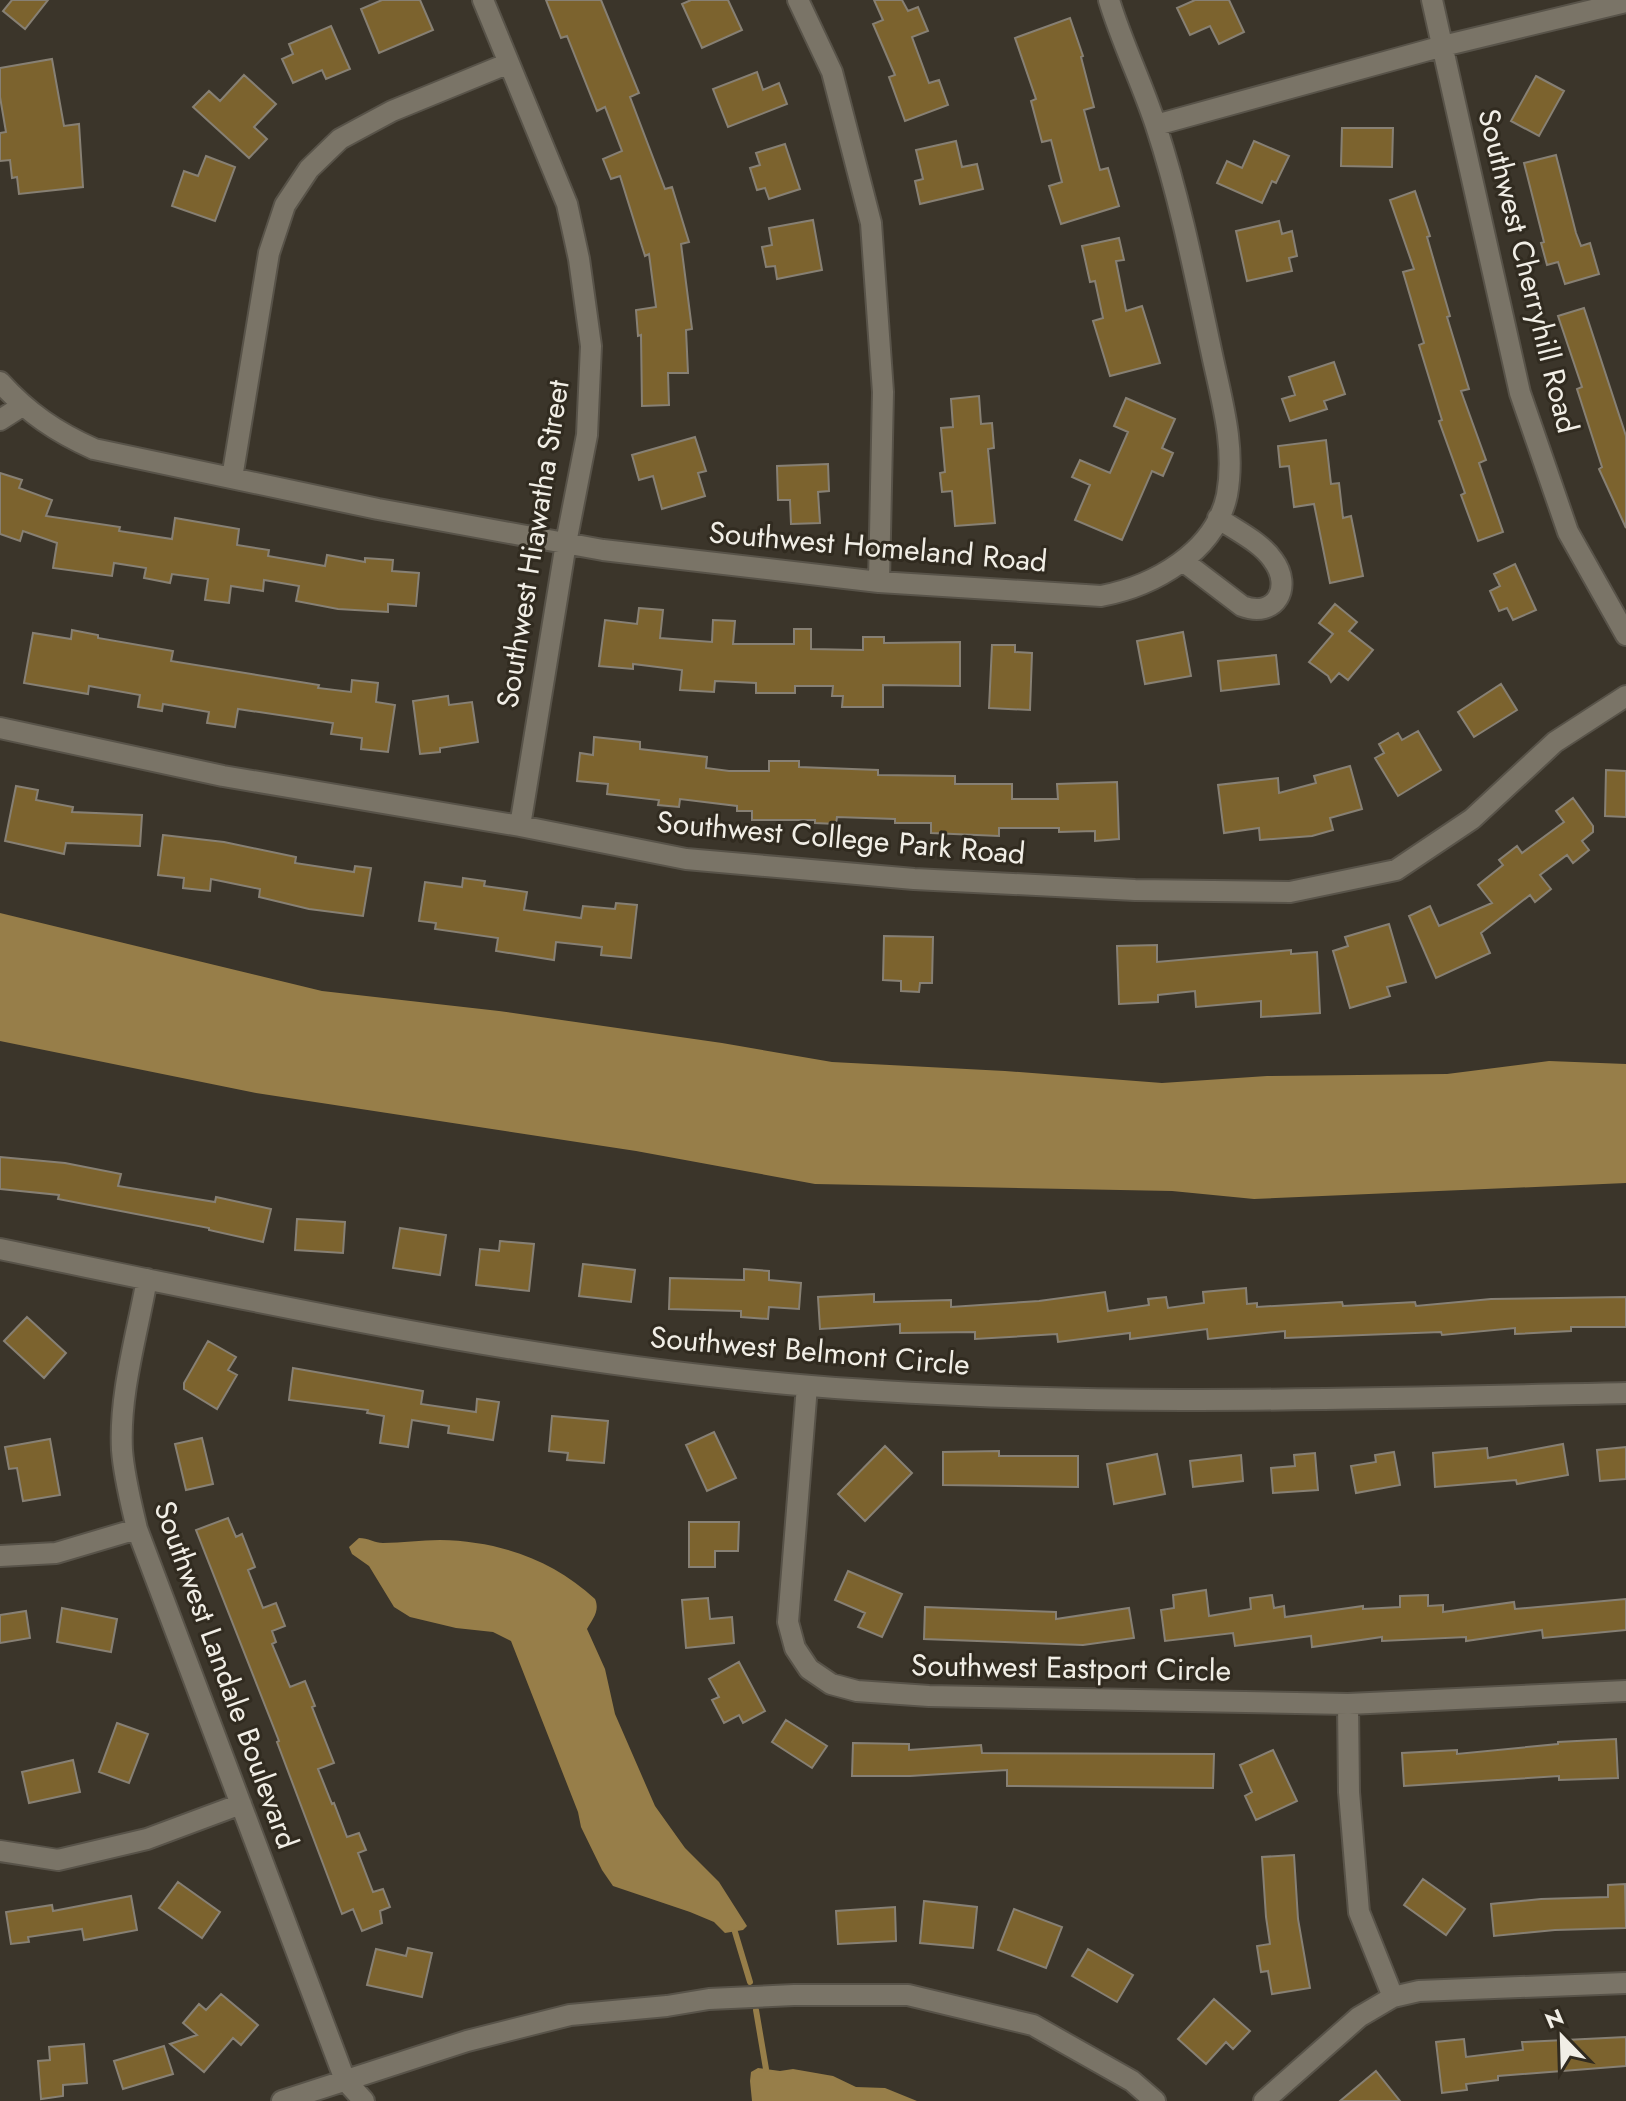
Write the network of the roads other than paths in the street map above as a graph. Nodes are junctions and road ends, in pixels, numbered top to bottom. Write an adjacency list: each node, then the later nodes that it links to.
1 (483, 0): 7 (street, Southwest Hiawatha Street)
2 (798, 0): 16 (street)
3 (1109, 0): 8 (street, Southwest Homeland Road)
4 (1432, 0): 6 (street, Southwest Cherryhill Road)
5 (1626, 2): 6 (street)
6 (1443, 46): 8 (street); 17 (street, Southwest Cherryhill Road)
7 (509, 63): 12 (street); 14 (street, Southwest Hiawatha Street)
8 (1156, 125): 13 (street, Southwest Homeland Road)
9 (0, 382): 10 (street, Southwest Homeland Road)
10 (22, 406): 11 (street); 12 (street, Southwest Homeland Road)
11 (0, 420)
12 (232, 478): 14 (street, Southwest Homeland Road)
13 (1218, 518): 15 (street, Southwest Homeland Road); 15 (street)
14 (566, 543): 16 (street, Southwest Homeland Road); 20 (street, Southwest Hiawatha Street)
15 (1183, 561): 16 (street, Southwest Homeland Road)
16 (879, 582)
17 (1626, 635)
18 (1626, 696): 20 (street, Southwest College Park Road)
19 (0, 728): 20 (street, Southwest College Park Road)
20 (520, 826)
21 (0, 1249): 22 (street, Southwest Belmont Circle)
22 (147, 1279): 23 (street, Southwest Belmont Circle); 25 (street, Southwest Landale Boulevard)
23 (807, 1386): 24 (street, Southwest Belmont Circle); 28 (street, Southwest Eastport Circle)
24 (1626, 1393)
25 (137, 1529): 26 (street); 29 (street, Southwest Landale Boulevard)
26 (0, 1556)
27 (1626, 1691): 28 (street, Southwest Eastport Circle)
28 (1348, 1704): 32 (street)
29 (241, 1804): 30 (street); 33 (street, Southwest Landale Boulevard)
30 (0, 1851)
31 (1626, 1983): 32 (street)
32 (1393, 1997): 37 (street)
33 (345, 2091): 34 (street); 35 (street, Southwest Landale Boulevard); 36 (street)
34 (282, 2101)
35 (364, 2101)
36 (1155, 2101)
37 (1264, 2101)

